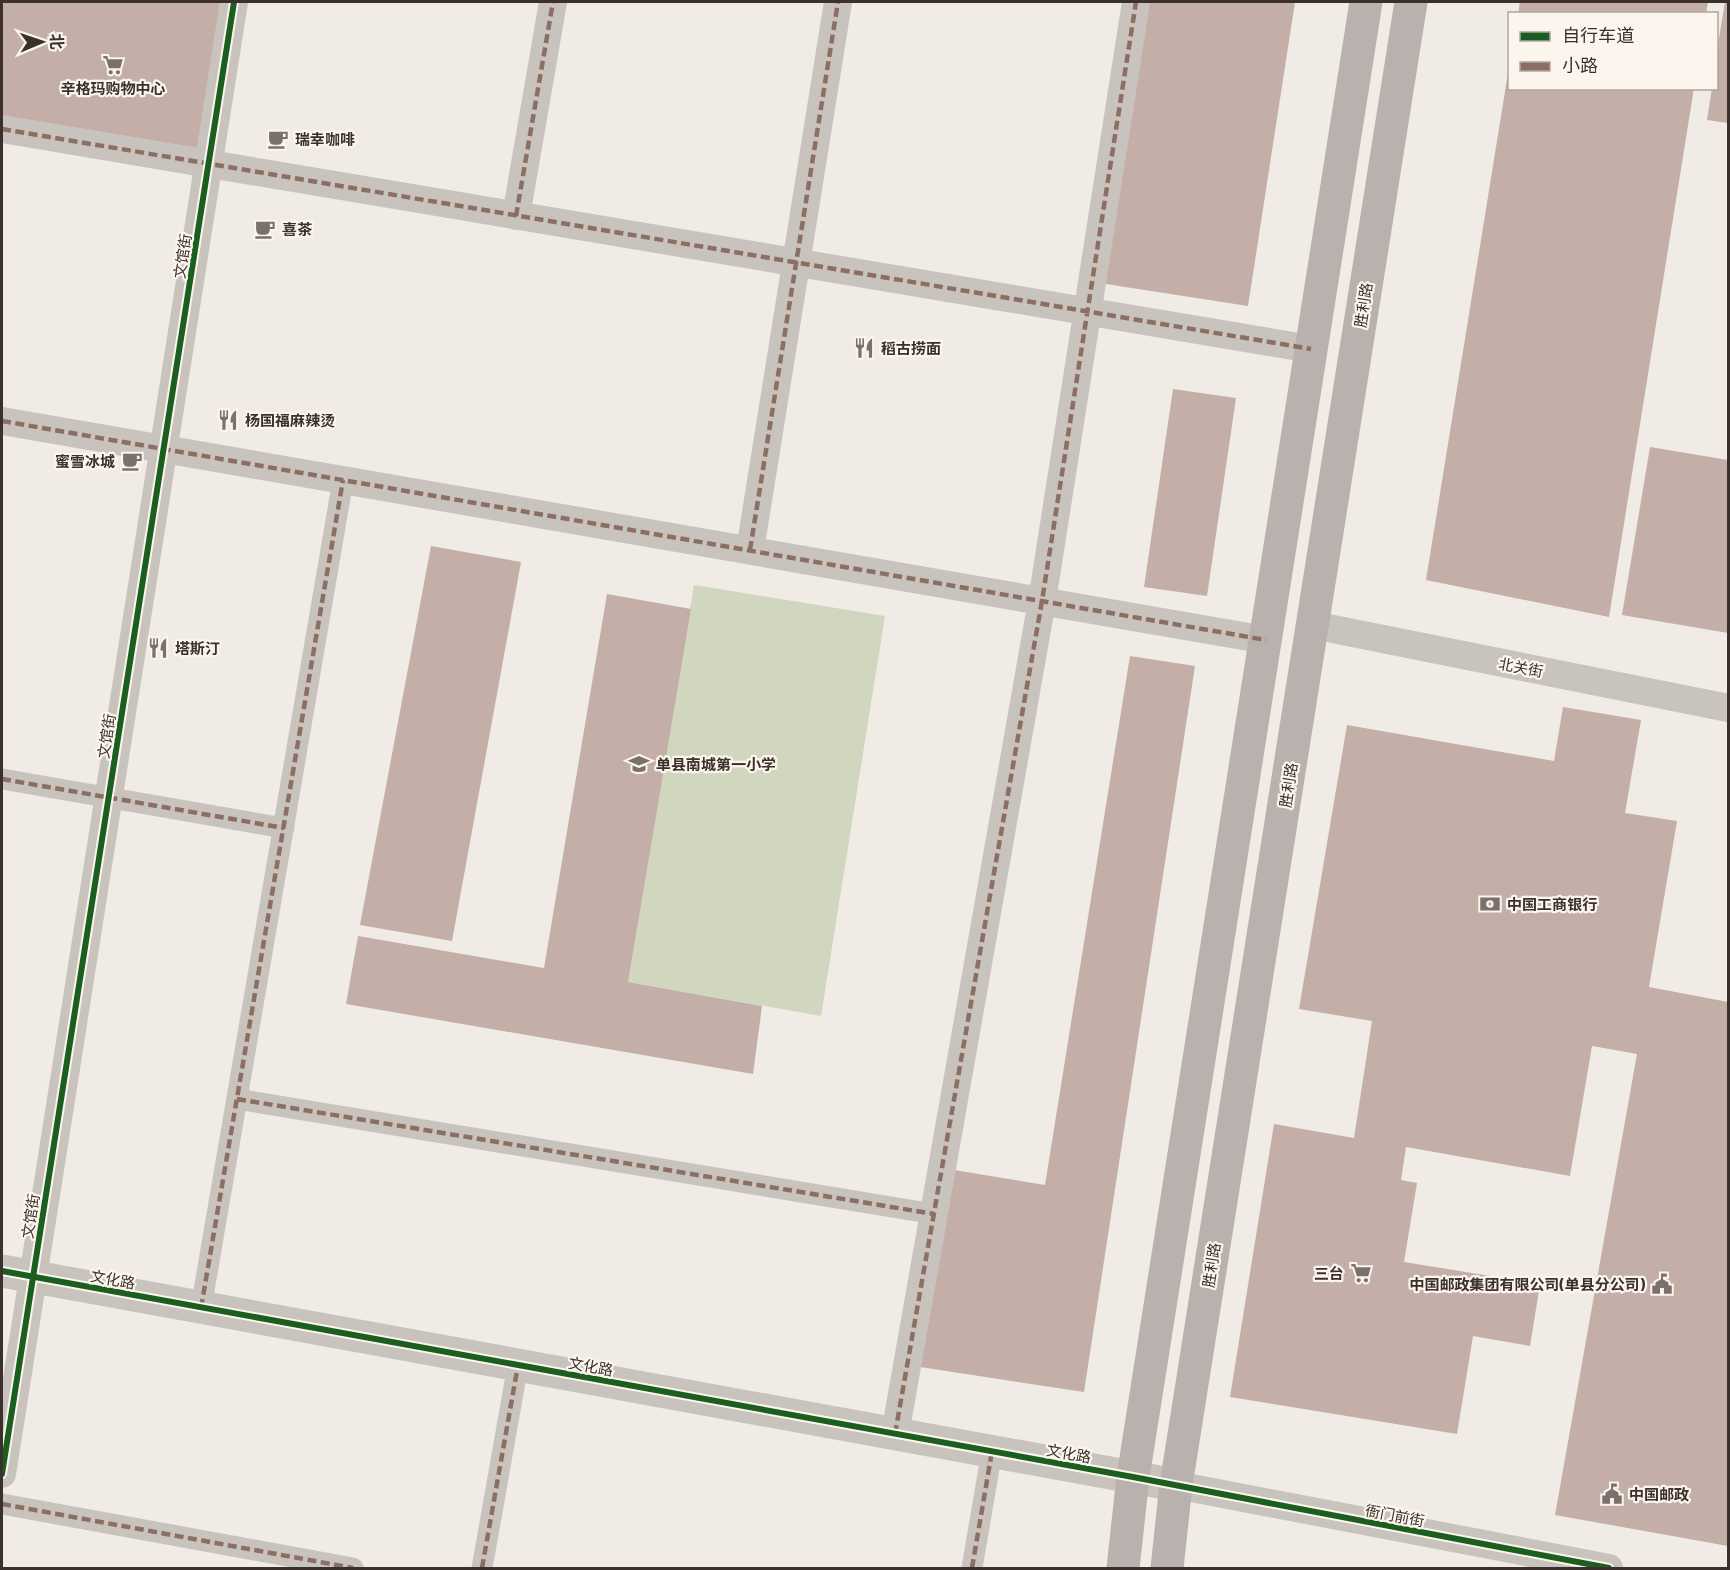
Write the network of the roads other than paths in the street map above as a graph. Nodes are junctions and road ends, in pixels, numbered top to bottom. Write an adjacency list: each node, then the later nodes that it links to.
1 (234, 2): 8 (street, 文馆街)
2 (554, 2): 9 (street)
3 (838, 2): 10 (street)
4 (1136, 2): 11 (street)
5 (1366, 2): 12 (main road)
6 (1411, 2): 18 (main road, 胜利路)
7 (2, 129): 8 (street)
8 (208, 165): 9 (street); 14 (street, 文馆街)
9 (516, 216): 10 (street)
10 (796, 263): 11 (street); 16 (street)
11 (1088, 312): 12 (street); 17 (street)
12 (1311, 349): 19 (main road)
13 (2, 421): 14 (street)
14 (164, 449): 15 (street); 22 (street, 文馆街)
15 (343, 480): 16 (street); 23 (street)
16 (750, 550): 17 (street)
17 (1042, 601): 19 (street); 25 (street)
18 (1313, 625): 20 (street, 北关街); 34 (main road, 胜利路)
19 (1266, 639): 33 (main road)
20 (1728, 708)
21 (2, 779): 22 (street)
22 (109, 797): 23 (street); 27 (street, 文馆街)
23 (284, 828): 24 (street)
24 (237, 1099): 25 (street); 28 (street)
25 (934, 1214): 30 (street)
26 (2, 1271): 27 (street, 文化路)
27 (33, 1277): 28 (street, 文化路); 32 (street, 文馆街)
28 (201, 1308): 29 (street, 文化路)
29 (518, 1365): 30 (street, 文化路); 37 (street)
30 (895, 1434): 31 (street, 文化路)
31 (992, 1451): 33 (street, 文化路); 38 (street)
32 (2, 1474)
33 (1133, 1477): 34 (street, 文化路); 39 (main road)
34 (1176, 1485): 40 (main road, 胜利路); 41 (street, 衙门前街)
35 (2, 1504): 36 (street)
36 (353, 1569)
37 (482, 1569)
38 (972, 1569)
39 (1123, 1569)
40 (1167, 1569)
41 (1609, 1569)

